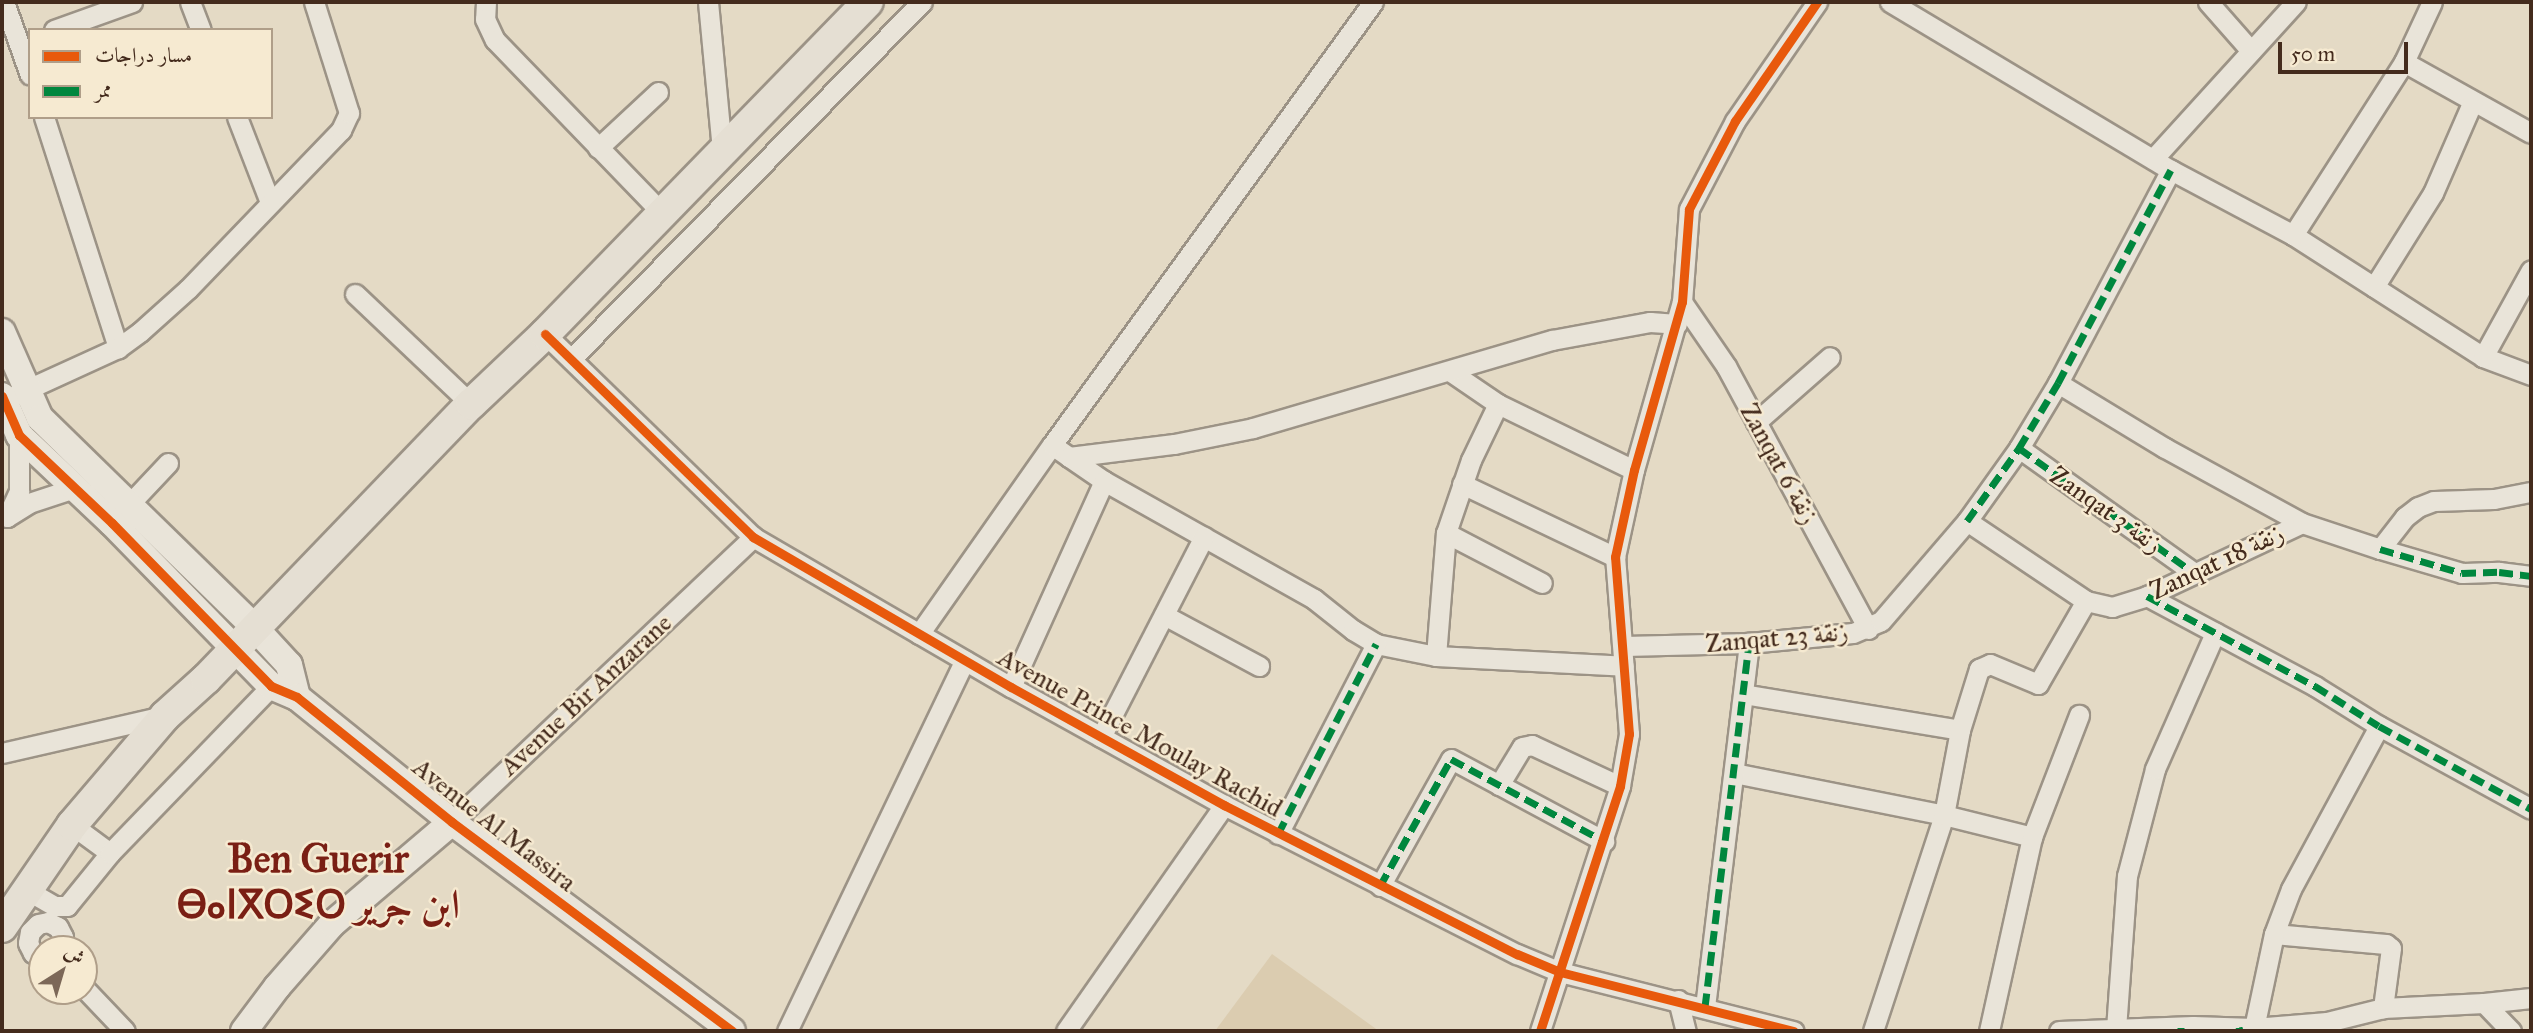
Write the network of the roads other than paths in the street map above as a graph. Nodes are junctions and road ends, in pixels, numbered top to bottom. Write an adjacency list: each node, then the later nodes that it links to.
1 (4, 2): 17 (street)
2 (132, 2): 15 (street)
3 (190, 2): 16 (street)
4 (314, 2): 30 (street)
5 (486, 2): 26 (street)
6 (708, 2): 27 (street)
7 (868, 2): 27 (main road)
8 (922, 2): 43 (street)
9 (1373, 2): 52 (street)
10 (1817, 2): 36 (street)
11 (1890, 2): 28 (street)
12 (2208, 2): 18 (street)
13 (2296, 2): 18 (street)
14 (2431, 2): 19 (street)
15 (60, 28)
16 (200, 28)
17 (17, 43): 20 (street)
18 (2251, 51): 28 (street)
19 (2404, 62): 22 (street); 32 (street)
20 (28, 70)
21 (657, 92): 26 (street)
22 (2473, 101): 25 (street); 34 (street)
23 (45, 119): 40 (street)
24 (238, 119): 30 (street)
25 (2531, 133)
26 (598, 149): 31 (street)
27 (722, 150): 31 (main road)
28 (2153, 159): 29 (street)
29 (2171, 170): 32 (street); 46 (street, Zanqat 23 زنقة)
30 (271, 202): 40 (street)
31 (662, 213): 39 (main road)
32 (2292, 235): 34 (street)
33 (2531, 270): 42 (street)
34 (2374, 287): 42 (street)
35 (355, 294): 48 (street)
36 (1682, 302): 37 (street); 50 (street, Zanqat 6 زنقة)
37 (1677, 324): 44 (street); 56 (street)
38 (2, 332): 47 (street)
39 (545, 334): 43 (street, Avenue Prince Moulay Rachid); 48 (main road)
40 (118, 348): 47 (street)
41 (1830, 357): 50 (street)
42 (2483, 357): 45 (street)
43 (572, 358): 66 (street, Avenue Prince Moulay Rachid)
44 (1451, 372): 49 (street); 54 (street)
45 (2531, 375)
46 (2058, 383): 53 (street, Zanqat 23 زنقة); 64 (street)
47 (11, 395): 51 (street); 61 (street)
48 (471, 404): 79 (main road)
49 (1498, 404): 56 (street); 58 (street)
50 (1756, 422): 76 (street, Zanqat 6 زنقة)
51 (19, 435): 59 (street); 62 (street)
52 (1052, 445): 54 (street); 78 (street)
53 (2018, 448): 63 (street, Zanqat 23 زنقة); 70 (street, Zanqat 3 زنقة)
54 (1069, 457): 57 (street)
55 (168, 463): 61 (street)
56 (1634, 470): 69 (street)
57 (1104, 481): 67 (street); 88 (street)
58 (1462, 484): 65 (street); 69 (street)
59 (75, 488): 61 (street); 62 (street)
60 (2531, 492): 68 (street)
61 (121, 513): 79 (street)
62 (4, 520)
63 (1967, 521): 74 (street, Zanqat 18 زنقة); 76 (street, Zanqat 23 زنقة)
64 (2302, 523): 68 (street, Zanqat 18 زنقة); 70 (street, Zanqat 18 زنقة)
65 (1446, 533): 72 (street); 83 (street)
66 (753, 537): 78 (street, Avenue Prince Moulay Rachid); 103 (street, Avenue Bir Anzarane)
67 (1204, 537): 75 (street); 81 (street)
68 (2380, 549): 71 (street, Zanqat 18 زنقة)
69 (1615, 557): 82 (street)
70 (2193, 572): 73 (street, Zanqat 18 زنقة)
71 (2531, 576)
72 (1542, 583)
73 (2147, 596): 74 (street, Zanqat 18 زنقة); 77 (street)
74 (2085, 601): 94 (street)
75 (1164, 615): 85 (street); 95 (street)
76 (1868, 629): 80 (street, Zanqat 23 زنقة)
77 (2215, 633): 93 (street); 123 (street)
78 (919, 634): 84 (street, Avenue Prince Moulay Rachid)
79 (245, 638): 87 (street, Avenue Al Massira); 90 (street); 92 (main road)
80 (1749, 643): 82 (street, Zanqat 23 زنقة); 89 (street)
81 (1376, 644): 83 (street); 105 (street)
82 (1623, 646): 86 (street)
83 (1436, 656): 86 (street)
84 (965, 660): 88 (street, Avenue Prince Moulay Rachid); 127 (street)
85 (1259, 666)
86 (1624, 666): 99 (street)
87 (271, 686): 90 (street, Avenue Al Massira); 108 (street)
88 (1011, 687): 95 (street, Avenue Prince Moulay Rachid)
89 (1743, 694): 94 (street); 97 (street)
90 (297, 696): 103 (street, Avenue Al Massira)
91 (2079, 715): 106 (street)
92 (165, 716): 96 (street); 104 (main road)
93 (2379, 726): 101 (street); 111 (street)
94 (1961, 730): 102 (street)
95 (1101, 737): 100 (street, Avenue Prince Moulay Rachid)
96 (2, 753)
97 (1734, 773): 102 (street); 119 (street)
98 (1499, 785): 99 (street); 107 (street); 109 (street)
99 (1620, 786): 107 (street)
100 (1224, 805): 105 (street, Avenue Prince Moulay Rachid); 128 (street)
101 (2531, 809)
102 (1944, 815): 106 (street); 132 (street)
103 (452, 822): 125 (street, Avenue Bir Anzarane); 126 (street, Avenue Al Massira)
104 (72, 825): 108 (street); 110 (main road)
105 (1278, 834): 109 (street, Avenue Prince Moulay Rachid)
106 (2032, 837): 133 (street)
107 (1604, 841): 114 (street)
108 (110, 853): 110 (street)
109 (1380, 886): 114 (street, Avenue Prince Moulay Rachid)
110 (19, 913): 112 (street); 113 (street)
111 (2274, 934): 120 (street); 122 (street)
112 (62, 935)
113 (28, 943)
114 (1560, 972): 116 (street, Avenue Prince Moulay Rachid); 129 (street)
115 (2531, 998): 118 (street)
116 (1678, 1000): 119 (street, Avenue Prince Moulay Rachid); 130 (street)
117 (98, 1003): 124 (street)
118 (2484, 1003): 120 (street); 135 (street)
119 (1705, 1007): 131 (street, Avenue Prince Moulay Rachid)
120 (2384, 1008): 121 (street)
121 (2332, 1027): 122 (street)
122 (2254, 1028): 123 (street)
123 (2116, 1029): 134 (street)
124 (125, 1031)
125 (244, 1031)
126 (732, 1031)
127 (787, 1031)
128 (1066, 1031)
129 (1540, 1031)
130 (1686, 1031)
131 (1794, 1031)
132 (1873, 1031)
133 (1989, 1031)
134 (2059, 1031)
135 (2511, 1031)

